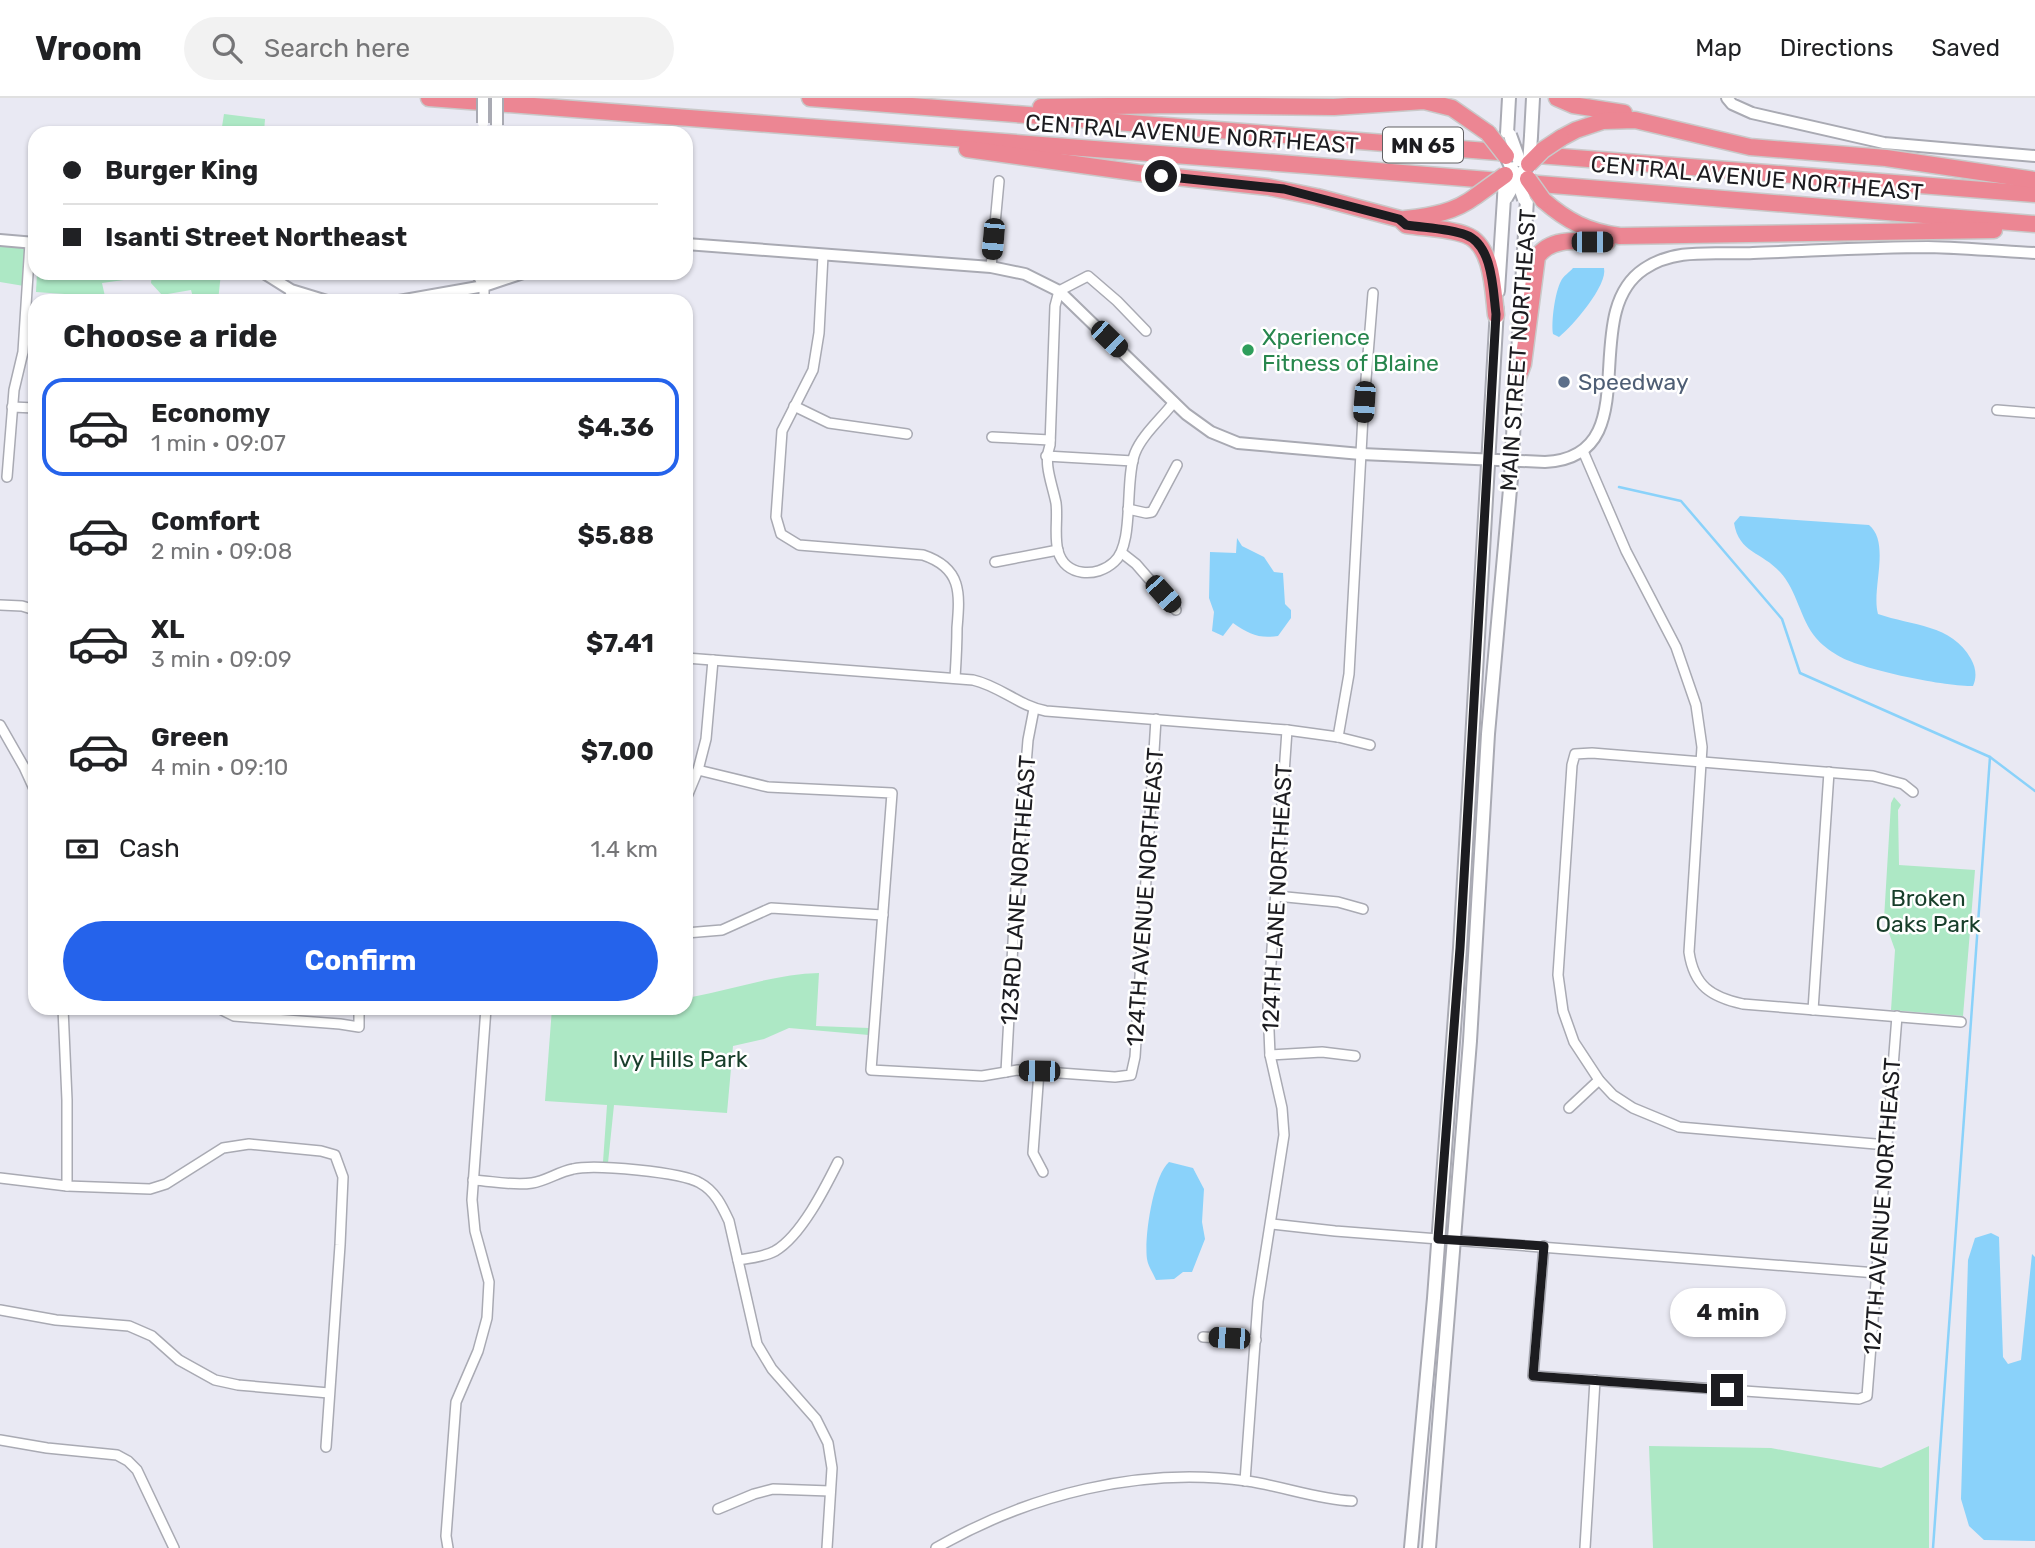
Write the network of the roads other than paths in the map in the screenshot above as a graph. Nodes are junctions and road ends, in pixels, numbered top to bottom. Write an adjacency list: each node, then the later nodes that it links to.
1 (429, 98): 15 (highway, CENTRAL AVENUE NORTHEAST / MN 65)
2 (483, 98): 13 (street, bridge)
3 (497, 98): 14 (street, bridge)
4 (810, 98): 11 (highway, CENTRAL AVENUE NORTHEAST / MN 65)
5 (1393, 98): 10 (highway)
6 (1509, 98): 17 (main road, MAIN STREET NORTHEAST, bridge)
7 (1533, 98): 17 (main road, MAIN STREET NORTHEAST, bridge)
8 (1556, 98): 12 (highway)
9 (1727, 98): 16 (street, CENTRAL AVENUE NORTHEAST)
10 (1373, 104): 11 (highway); 17 (highway, bridge)
11 (976, 111): 20 (highway, CENTRAL AVENUE NORTHEAST / MN 65)
12 (1635, 120): 17 (highway, bridge); 18 (highway)
13 (483, 126)
14 (497, 126)
15 (882, 133): 22 (highway); 23 (highway, CENTRAL AVENUE NORTHEAST / MN 65)
16 (2035, 156)
17 (1517, 169): 21 (highway, bridge); 22 (highway, bridge); 43 (main road, MAIN STREET NORTHEAST, bridge)
18 (2035, 180)
19 (999, 181): 31 (street)
20 (2035, 194)
21 (1530, 201): 25 (highway); 45 (main road, MAIN STREET NORTHEAST)
22 (1399, 219): 43 (highway)
23 (2035, 224)
24 (2035, 233): 25 (highway)
25 (1671, 236): 45 (highway)
26 (0, 240): 27 (street)
27 (28, 243)
28 (693, 245): 30 (street)
29 (2035, 253): 55 (street)
30 (823, 255): 31 (street); 47 (street)
31 (991, 267): 37 (street)
32 (273, 280): 39 (street)
33 (481, 280): 36 (street)
34 (488, 280): 36 (street)
35 (502, 280): 36 (street)
36 (484, 286): 40 (street); 41 (street)
37 (1059, 291): 44 (street); 46 (street); 54 (street)
38 (1373, 293): 56 (street)
39 (290, 294)
40 (439, 294)
41 (484, 294)
42 (28, 298): 48 (street)
43 (1496, 314): 58 (main road, MAIN STREET NORTHEAST)
44 (1146, 331)
45 (1516, 383): 60 (main road, MAIN STREET NORTHEAST)
46 (1174, 402): 56 (street); 59 (street)
47 (794, 406): 52 (street); 72 (street)
48 (12, 407): 49 (street); 62 (street)
49 (28, 408)
50 (1997, 410): 51 (street)
51 (2035, 413)
52 (907, 434)
53 (992, 437): 54 (street)
54 (1050, 440): 57 (street)
55 (1583, 451): 60 (street); 79 (street)
56 (1361, 454): 58 (street); 77 (street)
57 (1046, 456): 59 (street); 64 (street)
58 (1488, 460): 60 (street); 109 (main road, MAIN STREET NORTHEAST)
59 (1133, 461): 63 (street)
60 (1512, 461): 110 (main road, MAIN STREET NORTHEAST)
61 (1177, 465): 63 (street)
62 (7, 477)
63 (1129, 509): 65 (street)
64 (1058, 550): 65 (street); 66 (street)
65 (1122, 553): 69 (street)
66 (995, 562)
67 (0, 604): 68 (street)
68 (28, 608)
69 (1177, 610)
70 (693, 659): 71 (street)
71 (713, 660): 72 (street); 80 (street)
72 (955, 678): 73 (street)
73 (1034, 709): 74 (street); 99 (street, 123RD LANE NORTHEAST)
74 (1156, 719): 76 (street); 98 (street, 124TH AVENUE NORTHEAST)
75 (0, 726): 82 (street)
76 (1287, 730): 77 (street); 85 (street, 124TH LANE NORTHEAST)
77 (1338, 737): 78 (street)
78 (1370, 745)
79 (1701, 762): 81 (street); 89 (street); 100 (street)
80 (698, 770): 83 (street); 87 (street)
81 (1829, 772): 84 (street); 89 (street)
82 (28, 778)
83 (693, 782)
84 (1913, 793)
85 (1276, 896): 86 (street); 96 (street, 124TH LANE NORTHEAST)
86 (1363, 909)
87 (883, 915): 88 (street); 99 (street)
88 (693, 932)
89 (1813, 1010): 94 (street)
90 (63, 1015): 107 (street)
91 (231, 1015): 92 (street)
92 (359, 1015)
93 (485, 1015): 106 (street)
94 (1897, 1016): 95 (street); 102 (street, 127TH AVENUE NORTHEAST)
95 (1961, 1021)
96 (1270, 1055): 97 (street); 108 (street, 124TH LANE NORTHEAST)
97 (1355, 1056)
98 (1039, 1071): 99 (street); 104 (street)
99 (1006, 1072)
100 (1599, 1080): 101 (street); 102 (street)
101 (1569, 1108)
102 (1887, 1145): 113 (street, 127TH AVENUE NORTHEAST)
103 (838, 1162): 112 (street)
104 (1042, 1172)
105 (0, 1178): 107 (street)
106 (473, 1180): 112 (street); 126 (street)
107 (67, 1186): 118 (street)
108 (1272, 1224): 109 (street); 116 (street, 124TH LANE NORTHEAST)
109 (1438, 1239): 110 (street); 129 (main road, MAIN STREET NORTHEAST)
110 (1455, 1239): 111 (street); 130 (main road, MAIN STREET NORTHEAST)
111 (1544, 1246): 113 (street); 117 (street)
112 (738, 1260): 122 (street)
113 (1877, 1273): 117 (street, 127TH AVENUE NORTHEAST)
114 (0, 1310): 118 (street)
115 (1203, 1336): 116 (street)
116 (1256, 1340): 121 (street, 124TH LANE NORTHEAST)
117 (1595, 1380): 131 (street)
118 (330, 1393): 120 (street)
119 (0, 1440): 125 (street)
120 (326, 1447)
121 (1245, 1481): 123 (street); 128 (street)
122 (830, 1492): 124 (street); 127 (street)
123 (1352, 1501)
124 (718, 1509)
125 (174, 1548)
126 (448, 1548)
127 (827, 1548)
128 (936, 1548)
129 (1412, 1548)
130 (1429, 1548)
131 (1584, 1548)

